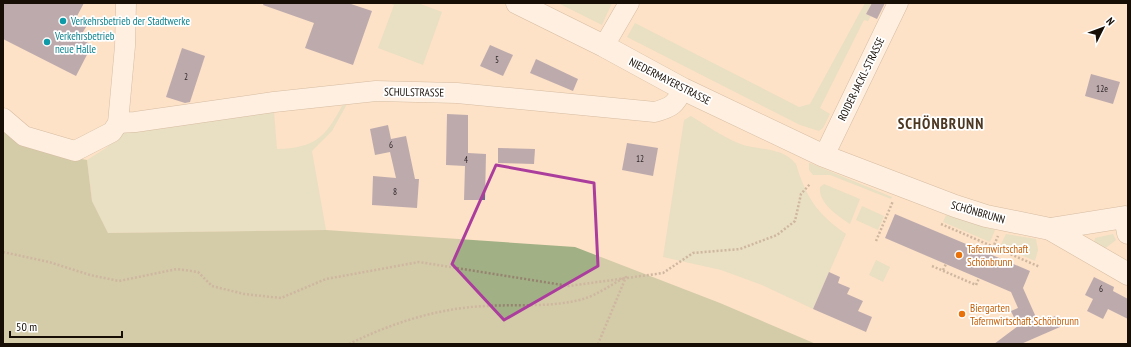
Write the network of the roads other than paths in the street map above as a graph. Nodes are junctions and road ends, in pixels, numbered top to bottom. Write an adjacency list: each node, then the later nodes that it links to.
1 (126, 3): 8 (street)
2 (517, 3): 5 (main road, NIEDERMAYERSTRASSE)
3 (629, 3): 5 (street)
4 (898, 3): 9 (street, ROIDER-JACKL-STRASSE)
5 (604, 46): 6 (main road, NIEDERMAYERSTRASSE)
6 (683, 89): 8 (street, SCHULSTRASSE); 9 (main road, NIEDERMAYERSTRASSE)
7 (3, 118): 8 (street)
8 (126, 122)
9 (824, 156): 11 (main road, SCHÖNBRUNN)
10 (1127, 222): 11 (main road)
11 (1050, 229): 12 (main road, SCHÖNBRUNN)
12 (1128, 274)

